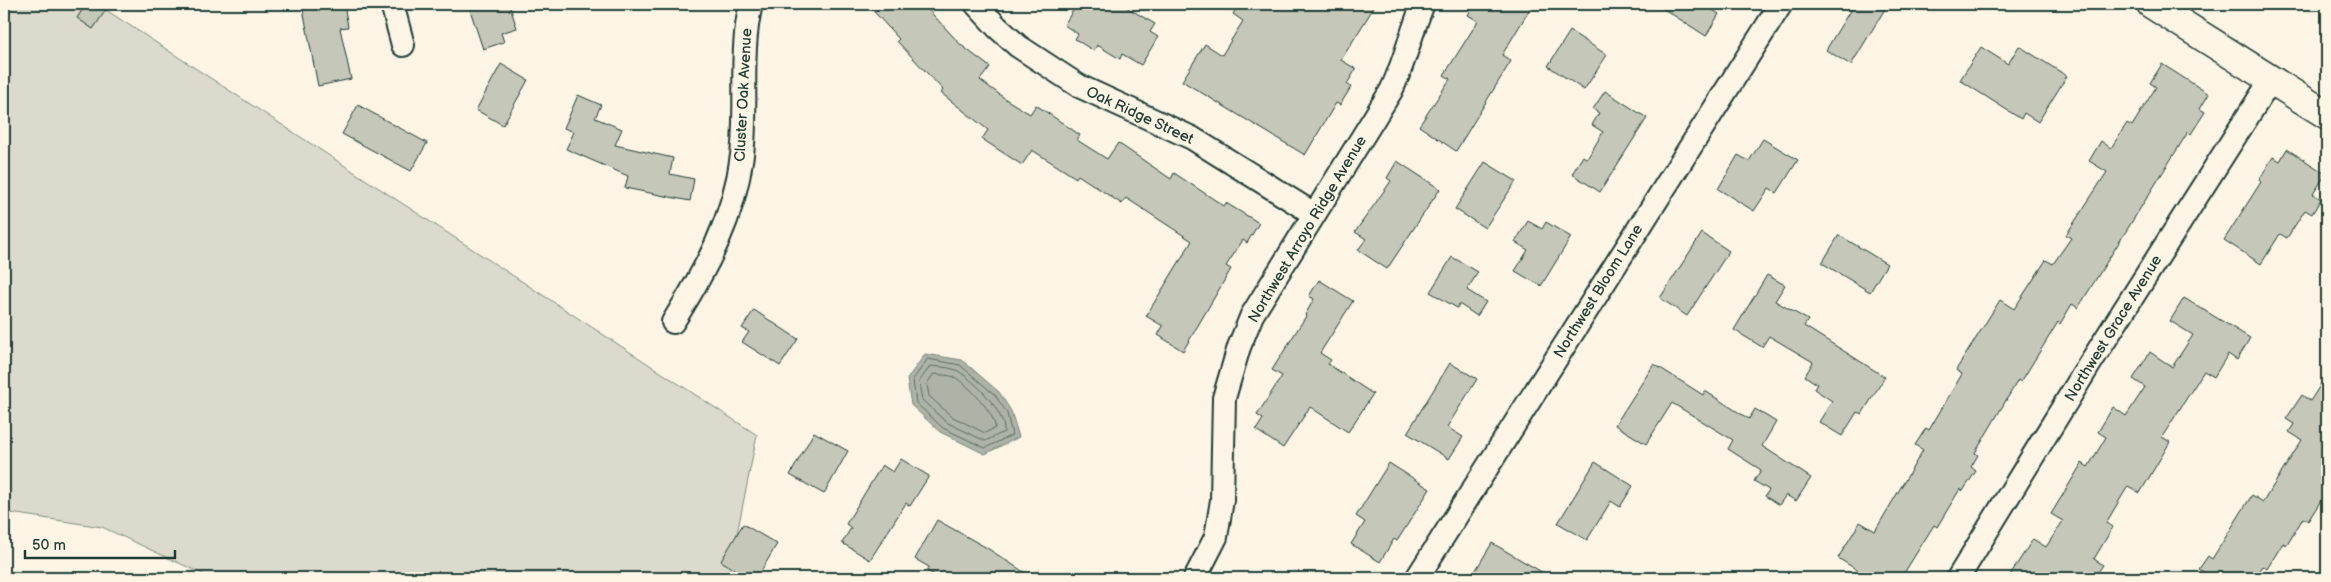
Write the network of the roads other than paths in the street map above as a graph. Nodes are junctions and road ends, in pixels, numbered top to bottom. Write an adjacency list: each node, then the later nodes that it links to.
1 (392, 4): 7 (street)
2 (751, 4): 11 (street, Cluster Oak Avenue)
3 (976, 4): 10 (street, Oak Ridge Street)
4 (1423, 4): 10 (street, Northwest Arroyo Ridge Avenue)
5 (1781, 4): 13 (street, Northwest Bloom Lane)
6 (2151, 4): 8 (street)
7 (403, 45)
8 (2270, 80): 9 (street); 14 (street, Northwest Grace Avenue)
9 (2327, 115)
10 (1314, 214): 12 (street, Northwest Arroyo Ridge Avenue)
11 (673, 322)
12 (1196, 578)
13 (1417, 578)
14 (1958, 578)

